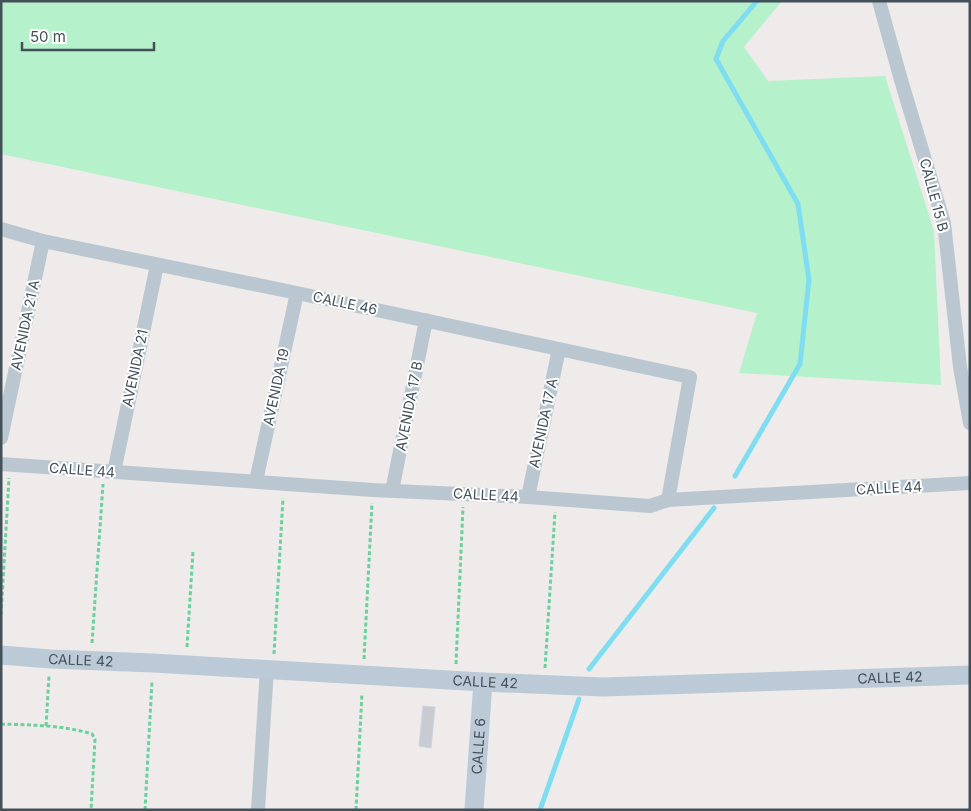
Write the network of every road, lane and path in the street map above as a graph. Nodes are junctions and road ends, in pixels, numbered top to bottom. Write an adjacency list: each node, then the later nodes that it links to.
1 (879, 1): 8 (street, CALLE 15 B)
2 (1, 229): 3 (street, CALLE 46)
3 (43, 241): 4 (street, CALLE 46); 9 (street, AVENIDA 21 A)
4 (157, 265): 5 (street, CALLE 46); 11 (street, AVENIDA 21)
5 (297, 292): 6 (street, CALLE 46); 12 (street, AVENIDA 19)
6 (426, 320): 7 (street, CALLE 46); 16 (street, AVENIDA 17 B)
7 (559, 349): 18 (street, AVENIDA 17 A); 20 (street, CALLE 46)
8 (970, 423)
9 (1, 438)
10 (6, 464): 11 (street, CALLE 44); 22 (path)
11 (109, 472): 12 (street, CALLE 44); 25 (path)
12 (256, 481): 14 (street, CALLE 44)
13 (970, 483): 20 (street, CALLE 44)
14 (284, 484): 15 (street, CALLE 44); 28 (path)
15 (373, 490): 16 (street, CALLE 44); 30 (path)
16 (392, 491): 17 (street, CALLE 44)
17 (464, 494): 18 (street, CALLE 44); 31 (path)
18 (528, 497): 19 (street, CALLE 44)
19 (556, 499): 20 (street, CALLE 44); 33 (path)
20 (668, 500)
21 (193, 551): 27 (path)
22 (1, 615)
23 (1, 655): 24 (street, CALLE 42)
24 (50, 659): 25 (street, CALLE 42); 35 (path)
25 (90, 660): 26 (street, CALLE 42)
26 (153, 663): 27 (street, CALLE 42); 37 (path)
27 (186, 665): 28 (street, CALLE 42)
28 (270, 670): 30 (street, CALLE 42); 38 (street)
29 (970, 675): 33 (street, CALLE 42)
30 (363, 676): 31 (street, CALLE 42); 39 (path)
31 (455, 681): 32 (street, CALLE 42)
32 (483, 682): 33 (street, CALLE 42); 40 (street, CALLE 6)
33 (544, 685)
34 (1, 724): 35 (path)
35 (46, 726): 36 (path)
36 (91, 810)
37 (145, 810)
38 (258, 810)
39 (356, 810)
40 (474, 810)

